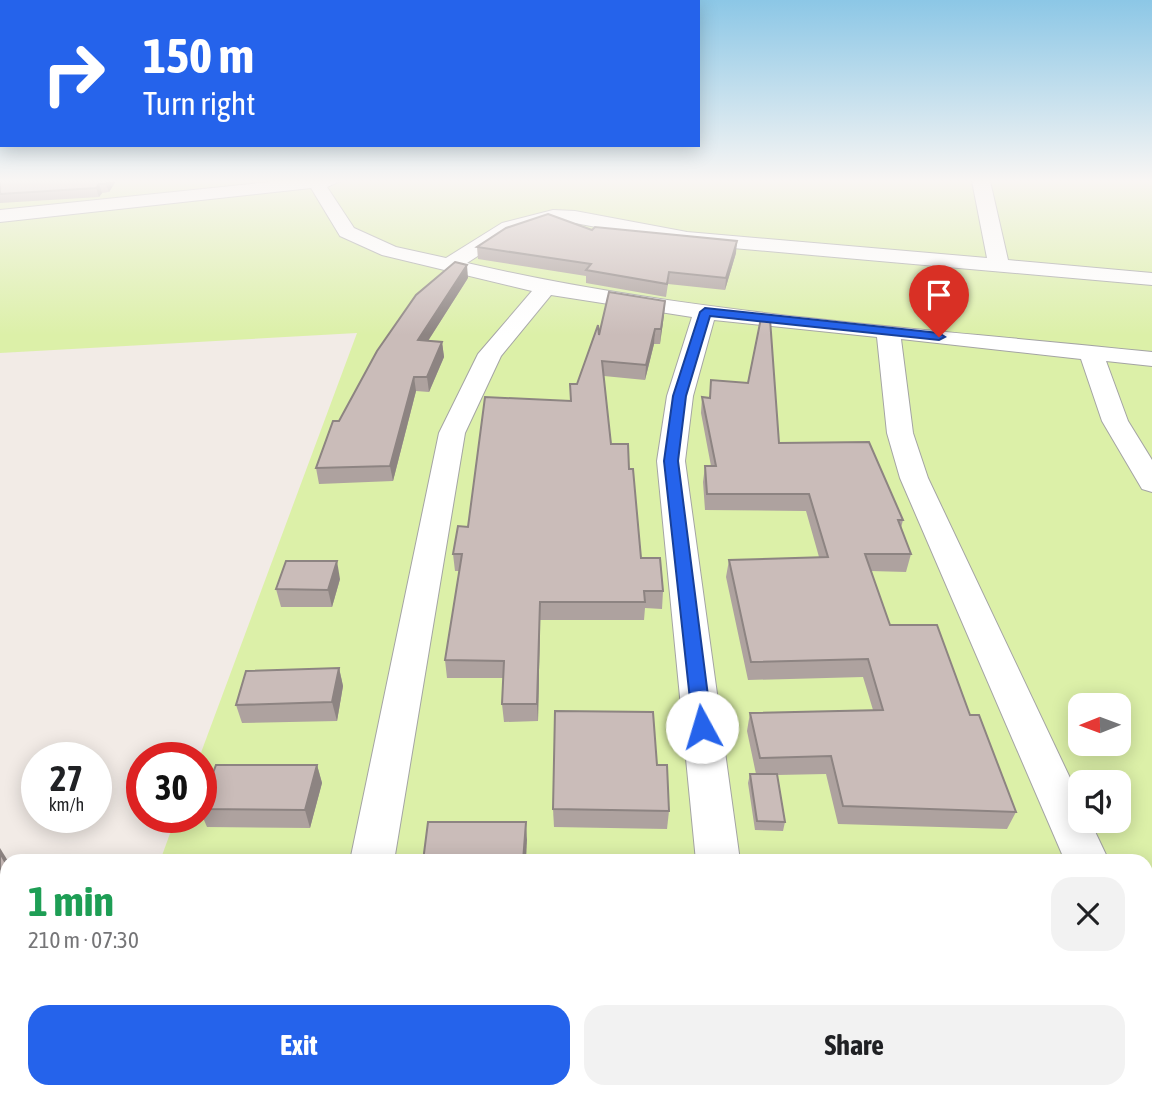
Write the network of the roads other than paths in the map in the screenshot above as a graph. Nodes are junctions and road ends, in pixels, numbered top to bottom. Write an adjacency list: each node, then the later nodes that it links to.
1 (348, 232): 5 (street)
2 (501, 232): 5 (street)
3 (657, 232): 6 (street)
4 (992, 232): 6 (street)
5 (450, 265): 8 (street)
6 (999, 265): 7 (street)
7 (1152, 279)
8 (546, 288): 9 (street); 14 (street)
9 (705, 312): 10 (street); 15 (street)
10 (888, 332): 11 (street); 16 (street)
11 (1091, 352): 12 (street); 13 (street)
12 (1152, 359)
13 (1152, 482)
14 (373, 854)
15 (717, 854)
16 (1084, 854)

